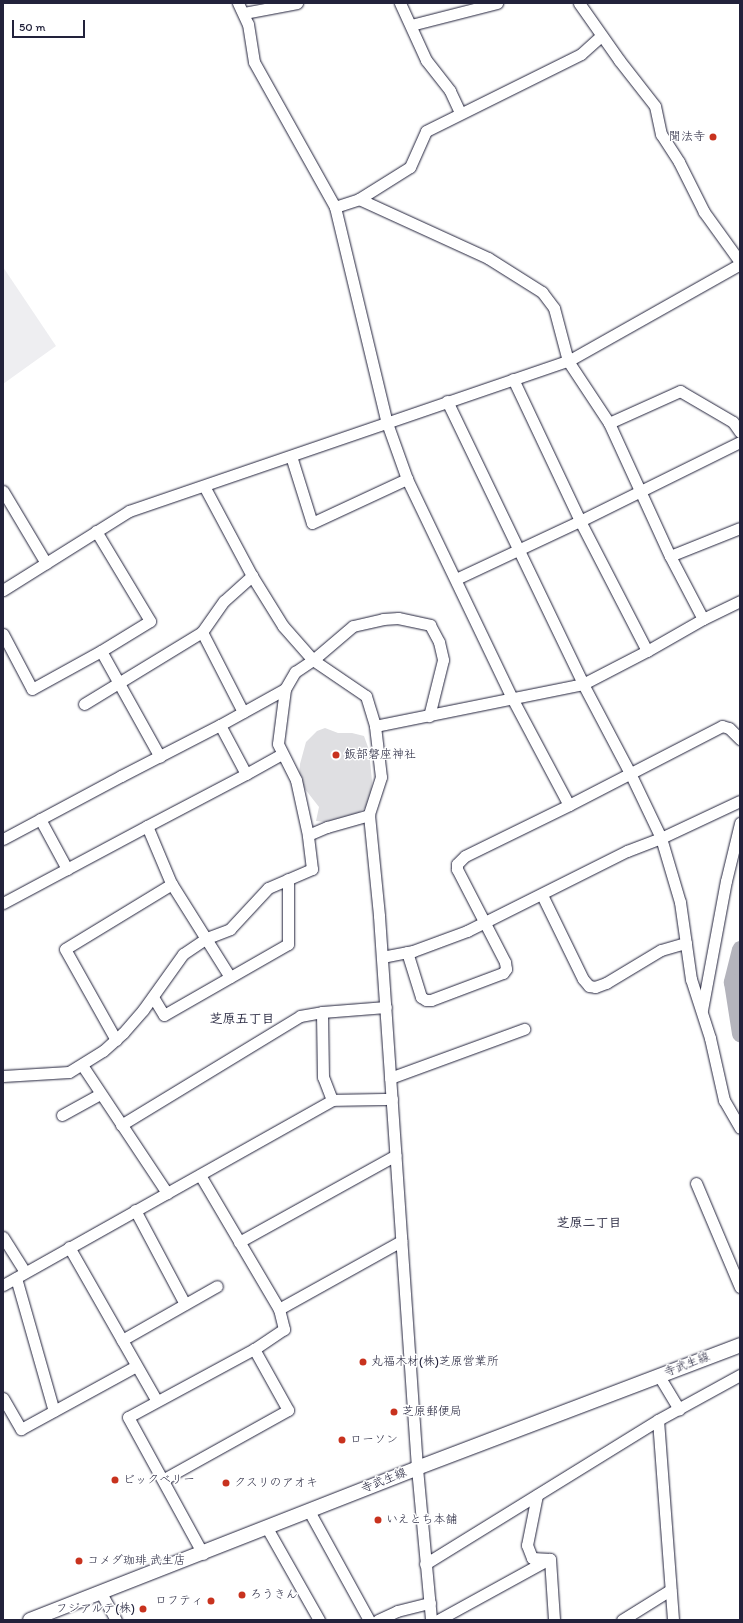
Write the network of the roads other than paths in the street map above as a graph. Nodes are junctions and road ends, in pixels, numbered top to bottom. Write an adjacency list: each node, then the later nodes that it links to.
1 (238, 3): 6 (street)
2 (297, 3): 6 (street)
3 (400, 3): 7 (street)
4 (497, 3): 7 (street)
5 (579, 3): 8 (street)
6 (244, 13): 11 (street)
7 (411, 25): 9 (street)
8 (601, 36): 9 (street); 12 (street)
9 (460, 112): 10 (street)
10 (359, 199): 11 (street); 13 (street)
11 (335, 207): 16 (street)
12 (740, 263): 13 (street)
13 (568, 361): 14 (street); 17 (street)
14 (513, 379): 15 (street); 25 (street)
15 (447, 401): 16 (street); 28 (street)
16 (387, 423): 20 (street); 21 (street)
17 (609, 423): 18 (street); 23 (street)
18 (740, 432)
19 (740, 442): 23 (street)
20 (291, 456): 21 (street); 22 (street)
21 (407, 479): 32 (street)
22 (204, 486): 27 (street); 31 (street)
23 (640, 490): 25 (street); 29 (street)
24 (3, 492): 30 (street)
25 (580, 521): 28 (street); 39 (street)
26 (740, 528): 29 (street)
27 (96, 532): 30 (street); 38 (street)
28 (518, 550): 32 (street); 42 (street)
29 (670, 556): 35 (street)
30 (46, 563): 33 (street)
31 (252, 576): 36 (street); 40 (street)
32 (456, 578): 44 (street)
33 (3, 590)
34 (740, 601): 35 (street)
35 (703, 619): 39 (street)
36 (202, 632): 41 (street); 46 (street)
37 (3, 634): 38 (street)
38 (101, 651): 41 (street)
39 (647, 651): 42 (street)
40 (312, 660): 43 (street); 47 (street); 49 (street)
41 (119, 683): 45 (street); 52 (street)
42 (583, 684): 44 (street); 53 (street)
43 (285, 689): 46 (street); 51 (street)
44 (512, 698): 47 (street); 56 (street)
45 (84, 704)
46 (243, 712): 48 (street)
47 (429, 716): 49 (street)
48 (220, 725): 52 (street); 54 (street)
49 (375, 726): 57 (street)
50 (740, 739): 53 (street)
51 (282, 754): 54 (street); 61 (street)
52 (160, 757): 58 (street)
53 (630, 773): 56 (street); 62 (street)
54 (246, 774): 60 (street)
55 (740, 801): 62 (street)
56 (569, 805): 69 (street)
57 (369, 815): 61 (street); 73 (street)
58 (40, 819): 63 (street); 64 (street)
59 (740, 823): 78 (street)
60 (147, 826): 64 (street); 66 (street)
61 (308, 835): 65 (street)
62 (661, 838): 67 (street); 71 (street)
63 (3, 839)
64 (67, 868): 68 (street)
65 (288, 879): 70 (street); 74 (street)
66 (172, 884): 70 (street); 80 (street)
67 (542, 895): 69 (street); 71 (street)
68 (4, 899)
69 (484, 922): 72 (street); 72 (street)
70 (207, 938): 74 (street); 75 (street)
71 (686, 943): 78 (street)
72 (407, 952): 73 (street)
73 (382, 958): 76 (street)
74 (230, 977): 75 (street)
75 (153, 996): 80 (street)
76 (386, 1007): 77 (street); 83 (street)
77 (322, 1012): 86 (street); 88 (street)
78 (701, 1013): 89 (street)
79 (524, 1029): 83 (street)
80 (116, 1040): 81 (street)
81 (82, 1065): 82 (street); 84 (street)
82 (3, 1076)
83 (390, 1078): 85 (street)
84 (100, 1094): 87 (street); 88 (street)
85 (392, 1099): 86 (street); 90 (street)
86 (332, 1100): 91 (street)
87 (62, 1115)
88 (121, 1125): 93 (street)
89 (740, 1128)
90 (396, 1155): 96 (street); 97 (street)
91 (200, 1175): 93 (street); 97 (street)
92 (696, 1183): 102 (street)
93 (167, 1192): 94 (street)
94 (135, 1210): 98 (street); 103 (street)
95 (3, 1237): 99 (street)
96 (401, 1241): 104 (street); 116 (street)
97 (239, 1242): 104 (street)
98 (69, 1247): 99 (street); 105 (street)
99 (20, 1275): 100 (street); 114 (street)
100 (3, 1285)
101 (217, 1286): 103 (street)
102 (740, 1287)
103 (185, 1304): 105 (street)
104 (279, 1309): 107 (street)
105 (122, 1340): 108 (street)
106 (740, 1345): 110 (main road, 寺武生線)
107 (254, 1349): 112 (street); 117 (street)
108 (136, 1366): 112 (street); 114 (street)
109 (740, 1375): 113 (street)
110 (659, 1376): 113 (street); 116 (main road, 寺武生線)
111 (3, 1398): 114 (street)
112 (157, 1402): 117 (street)
113 (679, 1409): 115 (street)
114 (54, 1411)
115 (658, 1420): 118 (street); 124 (street)
116 (417, 1468): 119 (main road, 寺武生線); 123 (street)
117 (164, 1479): 121 (street)
118 (537, 1495): 122 (street); 123 (street)
119 (309, 1511): 120 (main road, 寺武生線); 130 (street)
120 (268, 1528): 121 (main road, 寺武生線); 129 (street)
121 (203, 1554): 125 (main road, 寺武生線)
122 (550, 1559): 133 (street); 134 (street)
123 (424, 1564): 126 (street)
124 (670, 1590): 135 (street); 136 (street)
125 (101, 1593): 127 (main road, 寺武生線); 128 (street)
126 (430, 1603): 131 (street); 132 (street)
127 (30, 1620)
128 (116, 1620)
129 (319, 1620)
130 (369, 1620)
131 (378, 1620)
132 (431, 1620)
133 (438, 1620)
134 (554, 1620)
135 (622, 1620)
136 (673, 1620)

